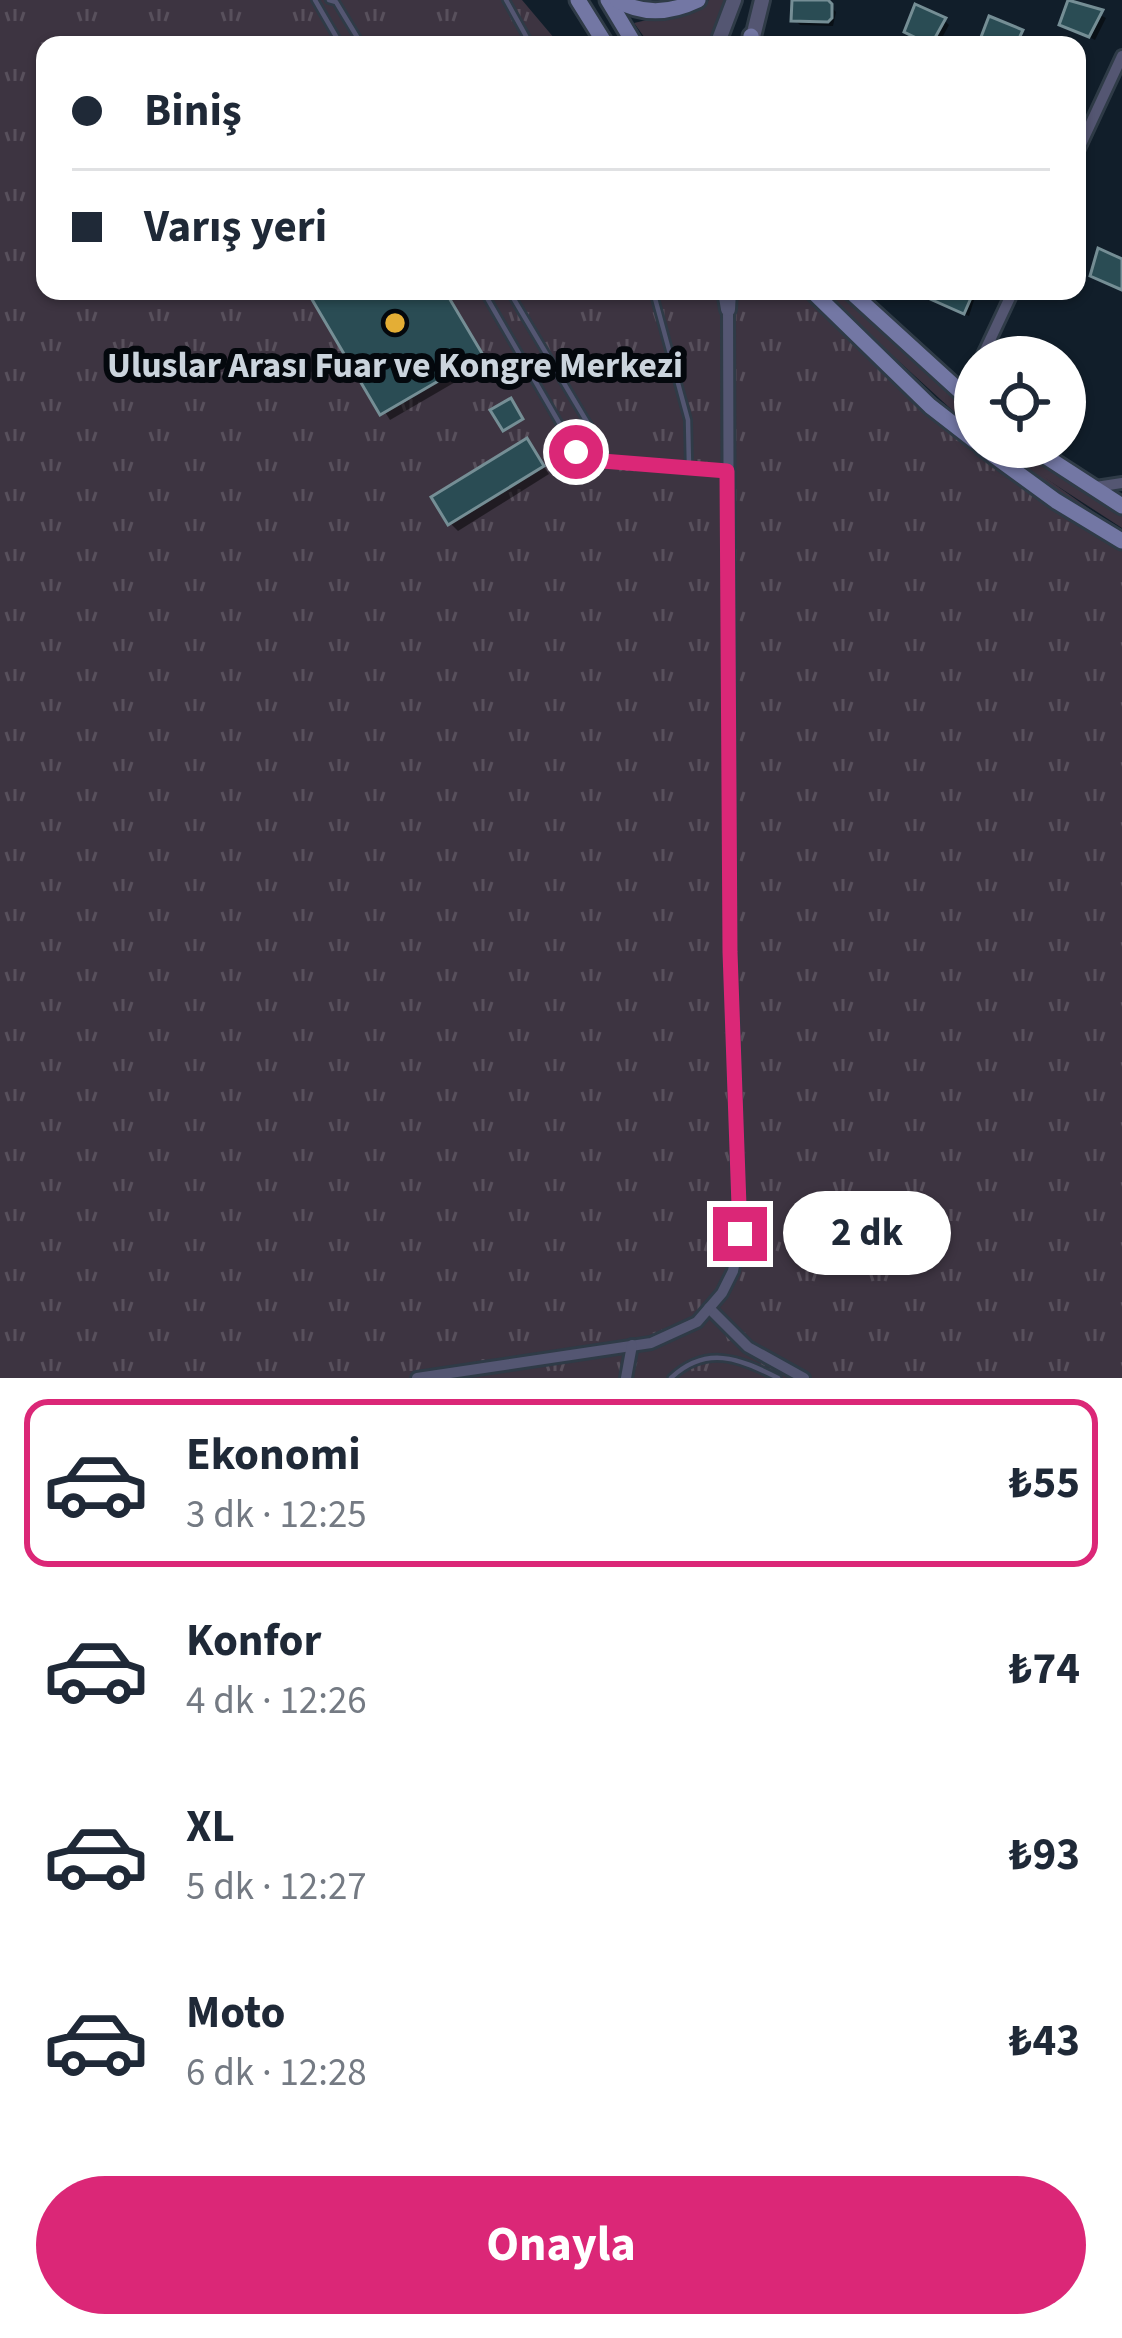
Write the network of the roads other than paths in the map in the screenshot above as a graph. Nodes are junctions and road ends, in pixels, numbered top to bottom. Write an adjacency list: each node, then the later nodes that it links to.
1 (315, 0): 10 (lane)
2 (506, 0): 12 (lane)
3 (578, 0): 13 (main road)
4 (608, 0): 14 (main road)
5 (617, 0): 6 (main road)
6 (698, 0)
7 (734, 0): 15 (street)
8 (762, 0): 16 (street)
9 (335, 1): 11 (lane)
10 (336, 36)
11 (356, 36)
12 (526, 36)
13 (600, 36)
14 (630, 36)
15 (720, 36)
16 (753, 36)
17 (1122, 56): 18 (street)
18 (1086, 134)
19 (488, 300): 31 (lane)
20 (514, 300): 30 (lane)
21 (655, 300): 31 (lane)
22 (728, 300): 26 (street)
23 (821, 300): 29 (main road)
24 (860, 300): 28 (main road)
25 (1009, 300): 27 (street)
26 (728, 309): 34 (street)
27 (992, 336)
28 (954, 386)
29 (954, 425)
30 (599, 442)
31 (688, 468): 34 (lane)
32 (1011, 468): 38 (main road)
33 (1062, 468): 36 (main road)
34 (727, 471): 39 (street)
35 (1122, 483): 36 (street)
36 (1091, 488): 37 (main road)
37 (1122, 506)
38 (1122, 541)
39 (709, 1308): 40 (street); 45 (street)
40 (632, 1345): 41 (street); 42 (street)
41 (417, 1378)
42 (626, 1378)
43 (671, 1378): 44 (lane)
44 (778, 1378)
45 (804, 1378)

